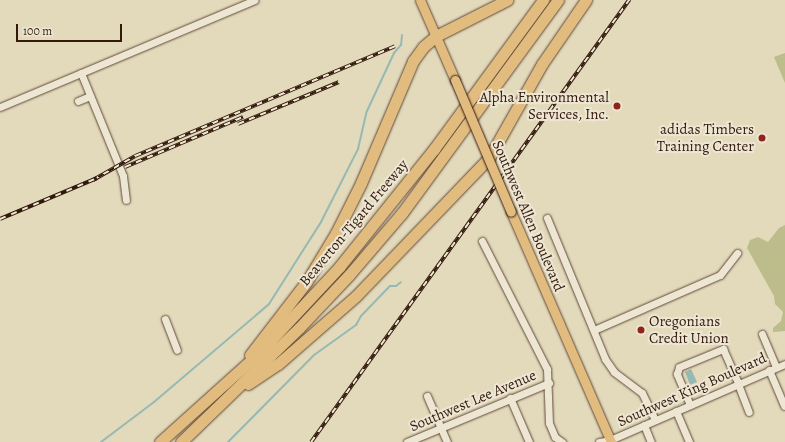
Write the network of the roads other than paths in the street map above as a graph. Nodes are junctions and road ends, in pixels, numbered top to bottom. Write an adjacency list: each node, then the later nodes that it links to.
1 (254, 0): 8 (street)
2 (420, 0): 7 (main road, Southwest Allen Boulevard)
3 (507, 0): 7 (highway)
4 (543, 0): 21 (highway, Beaverton-Tigard Freeway)
5 (558, 0): 26 (highway, Beaverton-Tigard Freeway)
6 (586, 0): 12 (highway)
7 (436, 36): 12 (main road, Southwest Allen Boulevard, bridge); 21 (highway)
8 (81, 73): 9 (street); 11 (street)
9 (90, 96): 10 (street); 13 (street)
10 (78, 101)
11 (0, 107)
12 (489, 158): 26 (highway); 36 (main road, Southwest Allen Boulevard, bridge)
13 (126, 200)
14 (547, 218): 18 (street)
15 (482, 241): 24 (street)
16 (736, 254): 18 (street)
17 (165, 319): 20 (street)
18 (594, 330): 33 (street)
19 (762, 334): 23 (street)
20 (178, 350)
21 (245, 364): 37 (highway, Beaverton-Tigard Freeway)
22 (785, 364): 23 (street, Southwest King Boulevard)
23 (773, 369): 25 (street, Southwest King Boulevard); 30 (street)
24 (549, 383): 28 (street, Southwest Lee Avenue); 42 (street)
25 (738, 384): 29 (street, Southwest King Boulevard); 29 (street); 32 (street)
26 (238, 387): 38 (highway, Beaverton-Tigard Freeway)
27 (427, 396): 35 (street)
28 (510, 398): 35 (street, Southwest Lee Avenue); 41 (street)
29 (690, 405): 31 (street, Southwest King Boulevard)
30 (784, 406)
31 (676, 411): 33 (street, Southwest King Boulevard); 45 (street)
32 (749, 412)
33 (655, 420): 34 (street, Southwest King Boulevard)
34 (644, 425): 36 (street, Southwest King Boulevard); 44 (street)
35 (440, 427): 39 (street, Southwest Lee Avenue); 40 (street)
36 (610, 441): 43 (street, Southwest King Boulevard)
37 (160, 442)
38 (180, 442)
39 (407, 442)
40 (447, 442)
41 (529, 442)
42 (562, 442)
43 (599, 442)
44 (651, 442)
45 (689, 442)

